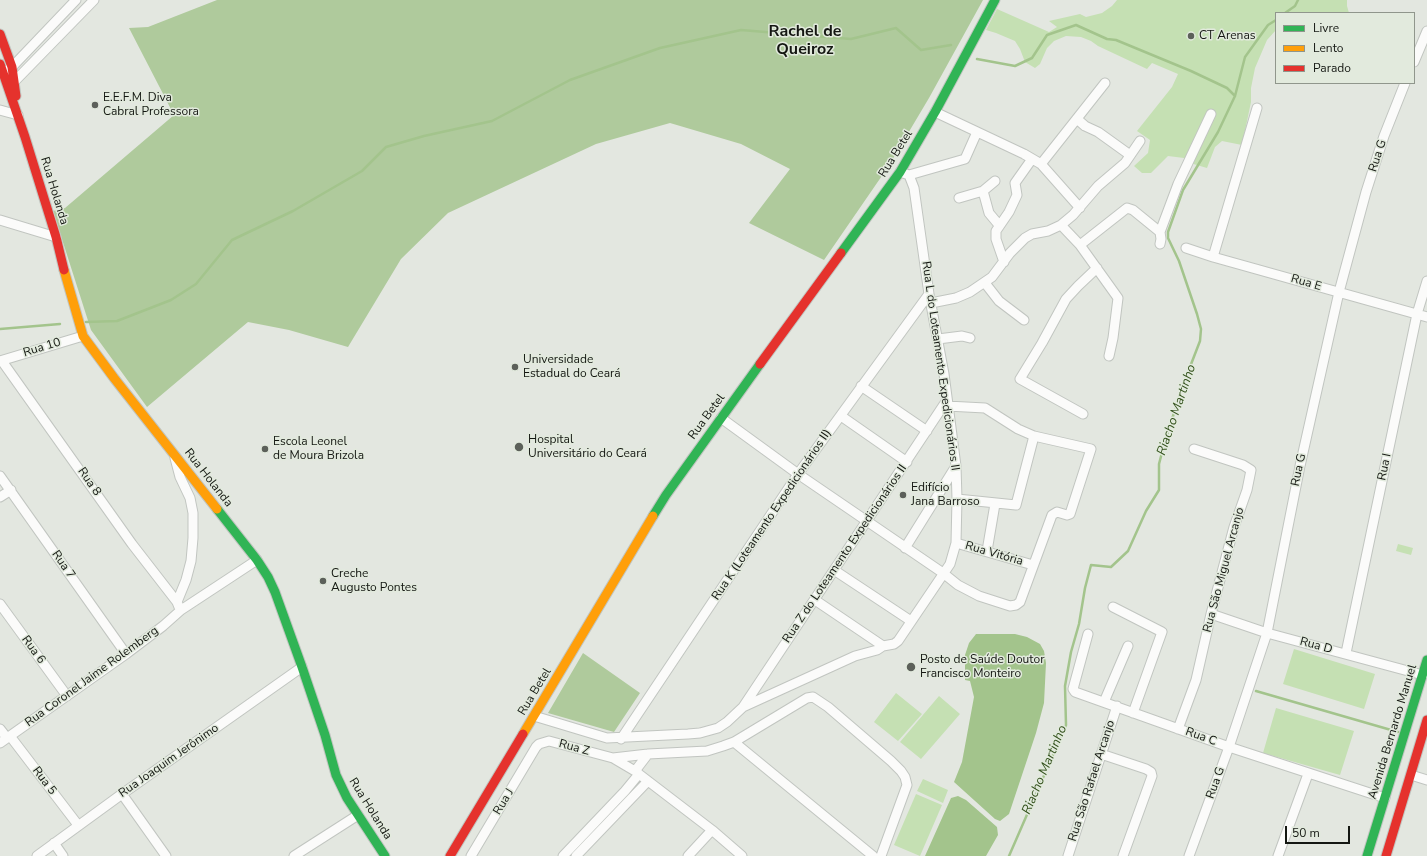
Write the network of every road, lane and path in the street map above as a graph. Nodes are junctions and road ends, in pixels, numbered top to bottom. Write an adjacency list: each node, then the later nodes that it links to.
1 (76, 0): 7 (street)
2 (94, 0): 11 (street)
3 (995, 0): 14 (street, Rua Betel)
4 (1427, 31): 6 (street)
5 (0, 34): 7 (street, Rua Holanda)
6 (1415, 60)
7 (12, 67): 8 (street); 11 (street, Rua Holanda)
8 (2, 68): 11 (street, Rua Holanda)
9 (1106, 83): 17 (street)
10 (1406, 84): 40 (street, Rua G)
11 (12, 85): 16 (street, Rua Holanda)
12 (1257, 108): 35 (street)
13 (0, 110): 16 (street)
14 (935, 112): 18 (street); 22 (street, Rua Betel)
15 (1211, 114): 30 (street)
16 (18, 115): 31 (street, Rua Holanda)
17 (1077, 119): 20 (street); 21 (street)
18 (977, 132): 21 (street); 22 (street)
19 (1140, 141): 20 (street)
20 (1130, 156): 26 (street)
21 (1037, 162): 26 (street); 28 (street)
22 (905, 174): 41 (street, Rua L do Loteamento Expedicionários II); 54 (street, Rua Betel)
23 (996, 181): 24 (street)
24 (982, 190): 25 (street); 28 (street)
25 (959, 198)
26 (1080, 208): 29 (street)
27 (0, 220): 31 (street)
28 (999, 225): 36 (street)
29 (1060, 225): 33 (street); 36 (street)
30 (1160, 232): 32 (street); 33 (street)
31 (56, 237): 45 (street, Rua Holanda)
32 (1160, 244)
33 (1080, 245): 37 (street)
34 (1186, 248): 35 (street, Rua E)
35 (1213, 257): 40 (street, Rua E)
36 (1004, 262): 39 (street)
37 (1097, 268): 48 (street); 52 (street)
38 (1427, 281): 42 (street, Rua I)
39 (985, 283): 41 (street); 44 (street)
40 (1339, 292): 42 (street, Rua E); 81 (street, Rua G)
41 (930, 298): 47 (street, Rua L do Loteamento Expedicionários II); 50 (street, Rua K (Loteamento Expedicionários II))
42 (1417, 314): 43 (street, Rua E); 86 (street, Rua I)
43 (1427, 317)
44 (1024, 320)
45 (83, 336): 49 (street, Rua 10); 58 (street, Rua Holanda)
46 (970, 338): 47 (street)
47 (938, 339): 51 (street, Rua L do Loteamento Expedicionários II)
48 (1109, 356)
49 (1, 361): 77 (street, Rua 8)
50 (862, 386): 53 (street, Rua K (Loteamento Expedicionários II)); 55 (street)
51 (947, 403): 55 (street, Rua Z do Loteamento Expedicionários II); 56 (street); 60 (street, Rua L do Loteamento Expedicionários II)
52 (1083, 414)
53 (840, 416): 59 (street); 61 (street, Rua K (Loteamento Expedicionários II))
54 (721, 418): 61 (street); 95 (street, Rua Betel)
55 (927, 431): 59 (street, Rua Z do Loteamento Expedicionários II)
56 (1034, 436): 66 (street); 72 (street)
57 (1194, 449): 79 (street, Rua São Miguel Arcanjo)
58 (174, 454): 71 (street, Rua Holanda); 77 (street, Rua Coronel Jaime Rolemberg)
59 (907, 462): 67 (street, Rua Z do Loteamento Expedicionários II)
60 (956, 466): 65 (street, Rua L do Loteamento Expedicionários II); 69 (street)
61 (798, 474): 67 (street); 100 (street, Rua K (Loteamento Expedicionários II))
62 (0, 476): 63 (street, Rua 7)
63 (11, 490): 64 (street); 85 (street, Rua 7)
64 (0, 497)
65 (957, 499): 66 (street); 68 (street, Rua L do Loteamento Expedicionários II)
66 (995, 504): 70 (street)
67 (867, 522): 69 (street); 73 (street, Rua Z do Loteamento Expedicionários II)
68 (956, 543): 70 (street, Rua Vitória); 74 (street, Rua L do Loteamento Expedicionários II)
69 (905, 548): 74 (street)
70 (987, 552): 72 (street, Rua Vitória)
71 (257, 560): 77 (street, Rua Coronel Jaime Rolemberg); 88 (street, Rua Holanda)
72 (1033, 565): 74 (street)
73 (834, 570): 75 (street, Rua Z do Loteamento Expedicionários II); 80 (street)
74 (943, 573): 80 (street, Rua L do Loteamento Expedicionários II)
75 (815, 600): 83 (street); 93 (street, Rua Z do Loteamento Expedicionários II)
76 (0, 604): 90 (street, Rua 6)
77 (179, 606): 85 (street, Rua Coronel Jaime Rolemberg)
78 (1114, 606): 94 (street)
79 (1211, 614): 81 (street, Rua D); 98 (street, Rua São Miguel Arcanjo)
80 (911, 621): 83 (street, Rua L do Loteamento Expedicionários II)
81 (1267, 633): 86 (street, Rua D); 103 (street, Rua G)
82 (1088, 634): 91 (street, Rua C)
83 (883, 646): 93 (street, Rua L do Loteamento Expedicionários II)
84 (1128, 646): 91 (street)
85 (126, 654): 90 (street, Rua Coronel Jaime Rolemberg)
86 (1346, 654): 89 (street, Rua D)
87 (1427, 660): 89 (street, Avenida Bernardo Manuel)
88 (302, 667): 112 (street, Rua Joaquim Jerônimo); 114 (street, Rua Holanda)
89 (1422, 675): 113 (street, Avenida Bernardo Manuel)
90 (67, 696): 99 (street, Rua Coronel Jaime Rolemberg)
91 (1104, 702): 92 (street, Rua C)
92 (1117, 706): 94 (street, Rua C); 105 (street, Rua São Rafael Arcanjo)
93 (744, 707): 100 (street, Rua L do Loteamento Expedicionários II)
94 (1133, 713): 98 (street, Rua C)
95 (534, 716): 100 (street, Rua L do Loteamento Expedicionários II); 123 (street, Rua Betel)
96 (1427, 720): 109 (street)
97 (0, 729): 99 (street, Rua 5)
98 (1178, 729): 103 (street, Rua C)
99 (6, 739): 115 (street, Rua 5)
100 (620, 739)
101 (734, 742): 104 (street); 129 (street); 130 (street)
102 (536, 747): 106 (street, Rua Z); 124 (street, Rua J)
103 (1230, 747): 108 (street, Rua C); 133 (street, Rua G)
104 (648, 754): 106 (street); 107 (street)
105 (1101, 754): 131 (street, Rua São Rafael Arcanjo); 132 (street)
106 (613, 758): 107 (street)
107 (637, 773): 111 (street); 125 (street)
108 (1308, 774): 113 (street, Rua C); 134 (street)
109 (1411, 775): 110 (street); 136 (street)
110 (1427, 780)
111 (648, 781): 116 (street); 126 (street)
112 (122, 794): 115 (street, Rua Joaquim Jerônimo); 120 (street)
113 (1385, 798): 135 (street, Avenida Bernardo Manuel)
114 (358, 815): 121 (street); 122 (street, Rua Holanda)
115 (78, 825): 117 (street, Rua Joaquim Jerônimo)
116 (712, 830): 127 (street); 128 (street)
117 (54, 843): 118 (street, Rua Joaquim Jerônimo); 119 (street)
118 (37, 856)
119 (63, 856)
120 (166, 856)
121 (294, 856)
122 (385, 856)
123 (450, 856)
124 (471, 856)
125 (563, 856)
126 (576, 856)
127 (688, 856)
128 (742, 856)
129 (873, 856)
130 (880, 856)
131 (1068, 856)
132 (1123, 856)
133 (1190, 856)
134 (1278, 856)
135 (1367, 856)
136 (1386, 856)

